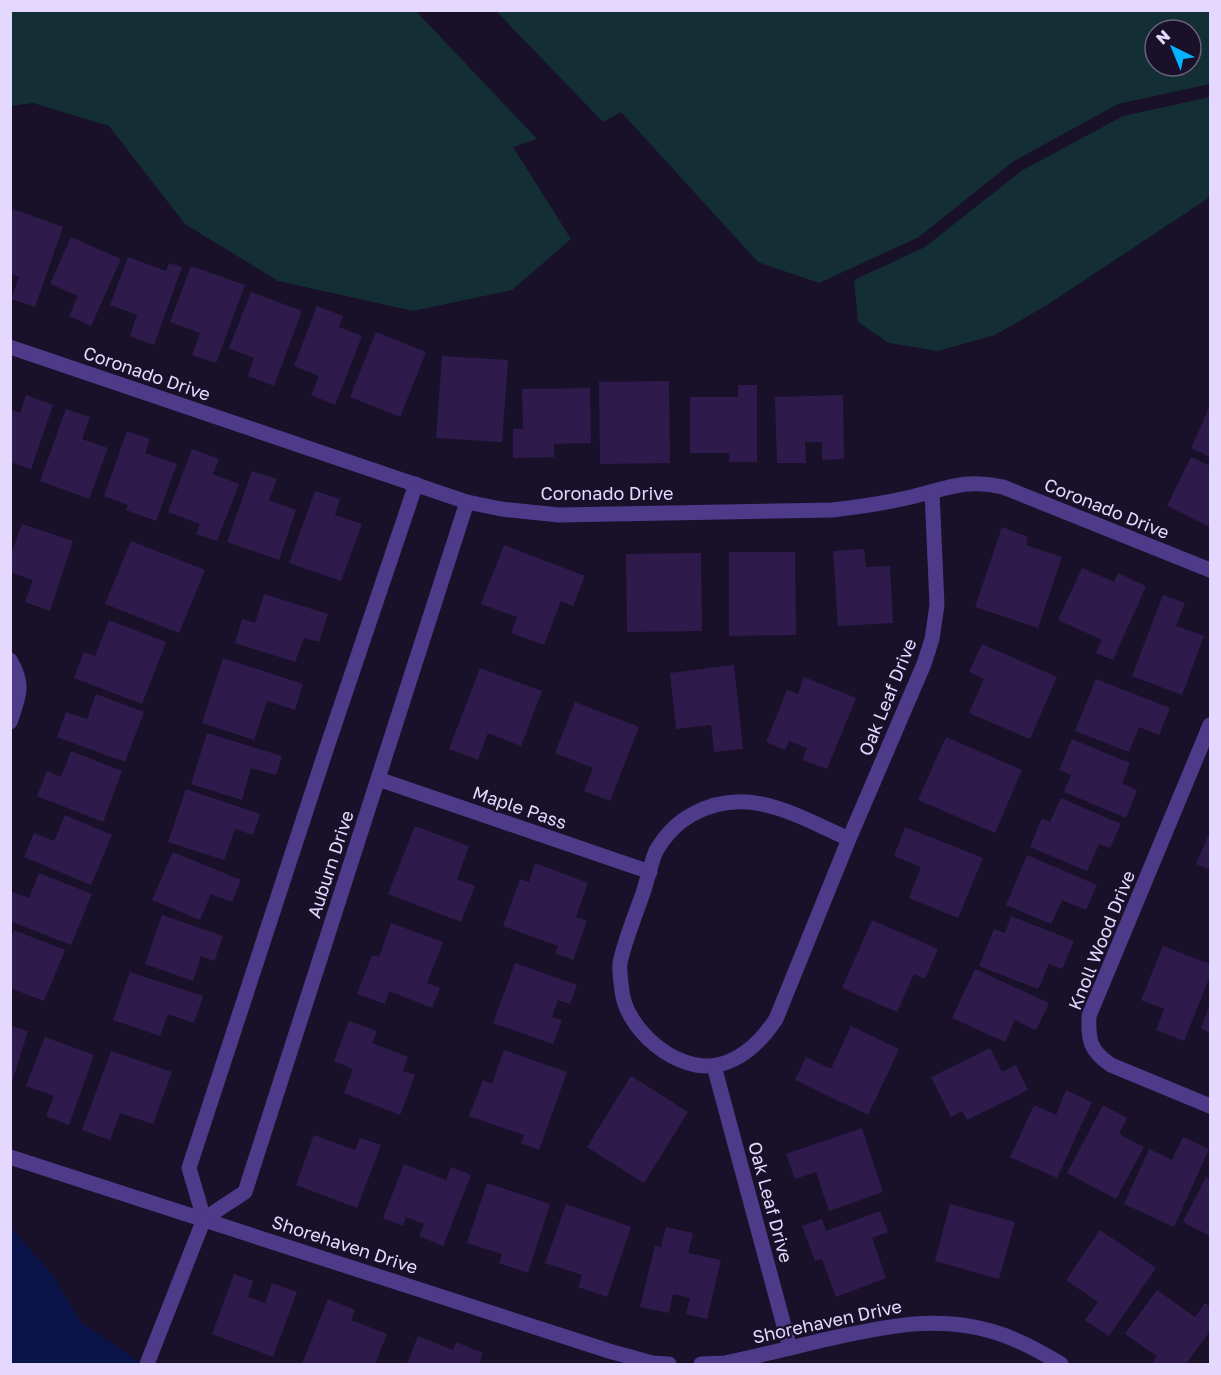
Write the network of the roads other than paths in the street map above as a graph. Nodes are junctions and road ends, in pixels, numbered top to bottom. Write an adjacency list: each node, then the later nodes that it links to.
1 (10, 347): 2 (street, Coronado Drive)
2 (416, 484): 4 (street, Coronado Drive); 16 (street)
3 (932, 492): 4 (street, Coronado Drive); 5 (street, Coronado Drive); 11 (street, Oak Leaf Drive)
4 (467, 501): 10 (street, Auburn Drive)
5 (1210, 570)
6 (10, 660): 7 (street)
7 (10, 722)
8 (1210, 725): 9 (street, Knoll Wood Drive)
9 (1206, 747): 14 (street, Knoll Wood Drive)
10 (378, 779): 12 (street, Maple Pass); 16 (street, Auburn Drive)
11 (849, 839): 12 (street); 13 (street, Oak Leaf Drive)
12 (650, 872): 13 (street)
13 (714, 1066): 17 (street, Oak Leaf Drive)
14 (1210, 1106)
15 (10, 1156): 16 (street, Shorehaven Drive)
16 (204, 1219): 18 (street); 19 (street, Shorehaven Drive)
17 (790, 1348): 20 (street, Shorehaven Drive); 21 (street, Shorehaven Drive)
18 (149, 1360)
19 (669, 1365)
20 (701, 1365)
21 (1061, 1365)

